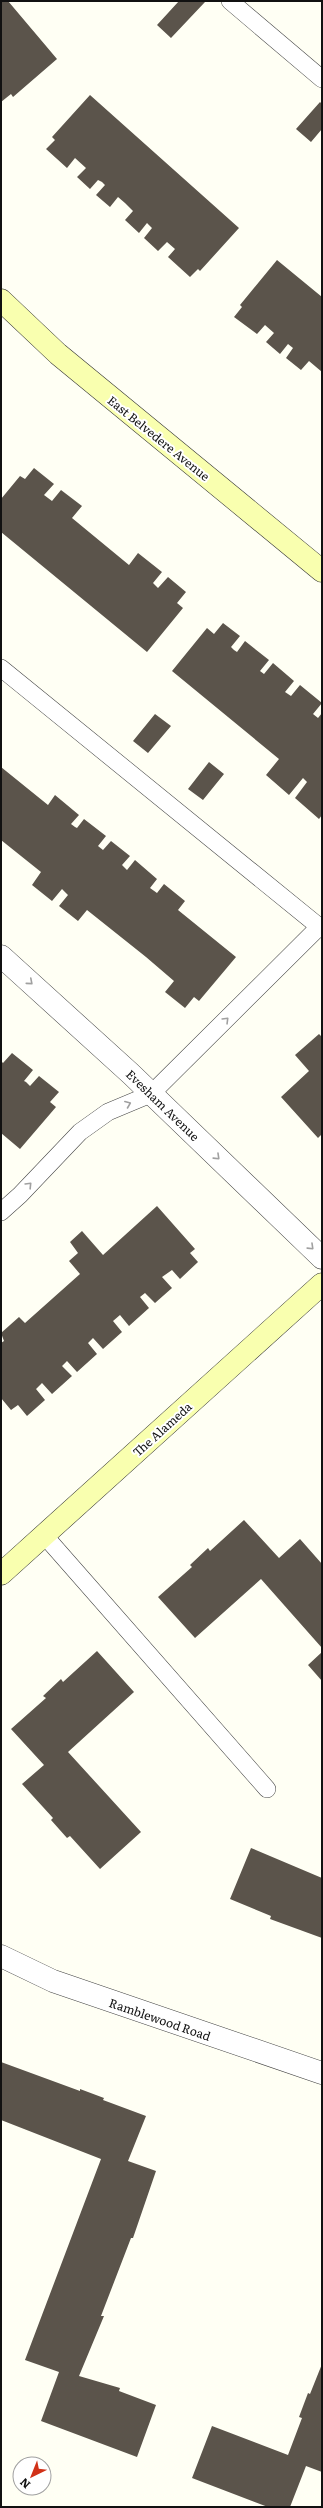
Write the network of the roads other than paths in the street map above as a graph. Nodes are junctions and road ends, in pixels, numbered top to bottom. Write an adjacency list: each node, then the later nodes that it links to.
1 (230, 1): 2 (lane)
2 (322, 79)
3 (1, 300): 4 (main road, East Belvedere Avenue)
4 (322, 571)
5 (1, 668): 6 (lane)
6 (320, 928): 8 (lane, one-way to 6)
7 (1, 956): 8 (street, Evesham Avenue, one-way to 8)
8 (151, 1094): 9 (lane, one-way to 8); 10 (street, Evesham Avenue, one-way to 10)
9 (1, 1212)
10 (322, 1258)
11 (322, 1284): 12 (main road, The Alameda)
12 (44, 1535): 13 (main road, The Alameda); 14 (lane)
13 (1, 1574)
14 (267, 1789)
15 (1, 1956): 16 (street, Ramblewood Road)
16 (322, 2073)

